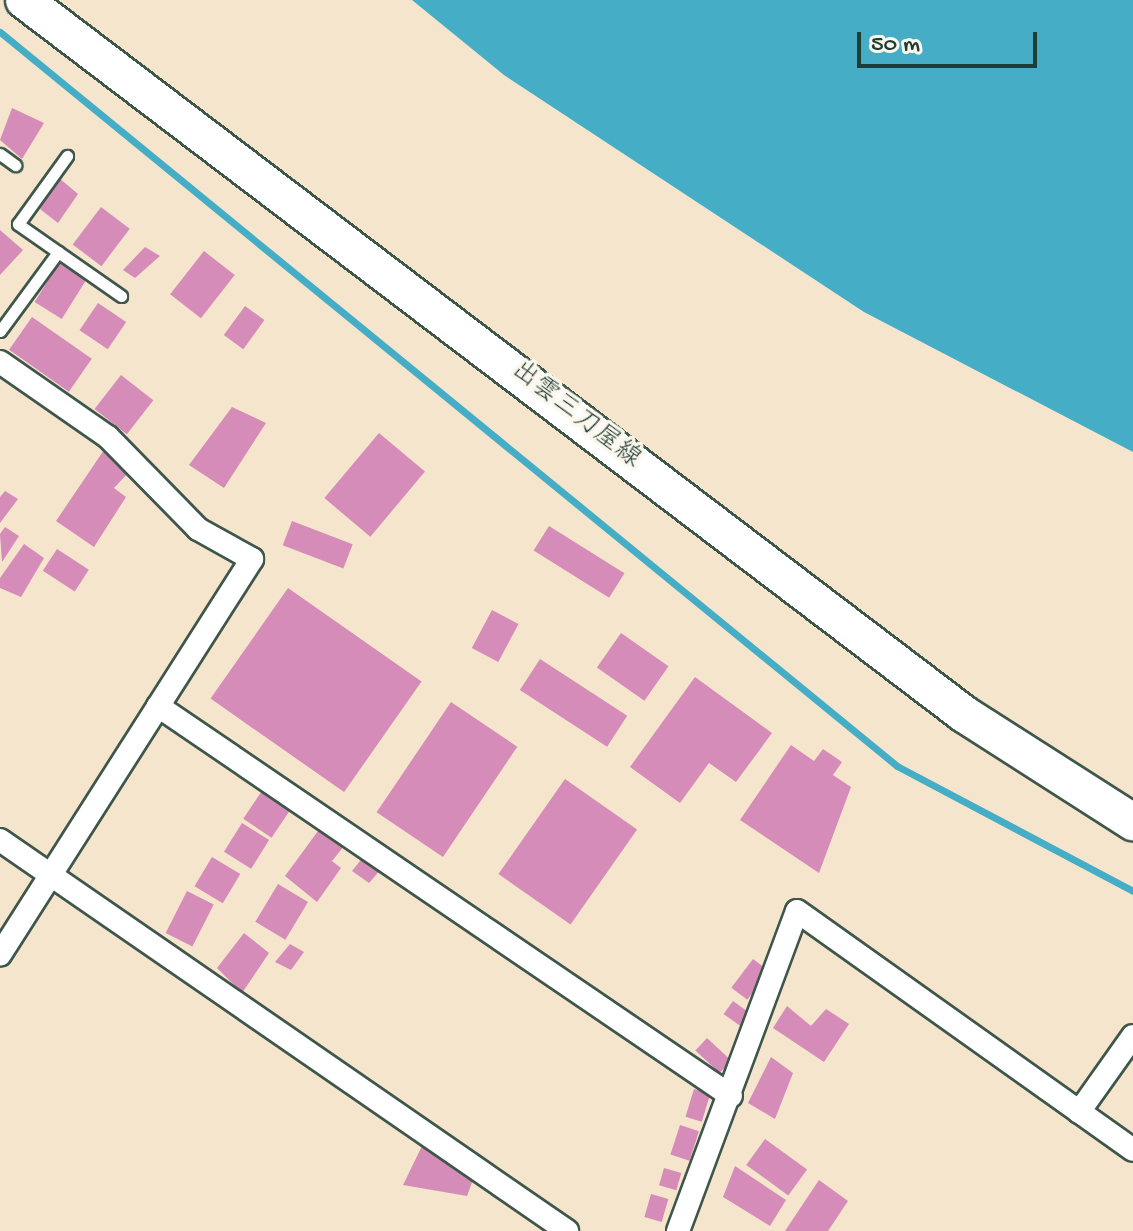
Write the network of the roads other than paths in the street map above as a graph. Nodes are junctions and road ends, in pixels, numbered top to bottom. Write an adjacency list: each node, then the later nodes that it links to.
1 (24, 0): 10 (main road, 出雲三刀屋線)
2 (0, 154): 4 (lane)
3 (67, 156): 5 (lane)
4 (15, 165)
5 (58, 252): 6 (lane); 7 (lane)
6 (121, 296)
7 (0, 331)
8 (0, 362): 9 (street)
9 (158, 706): 12 (street); 15 (street)
10 (1133, 822)
11 (0, 840): 12 (street)
12 (50, 874): 13 (street); 18 (street)
13 (0, 955)
14 (1133, 1036): 16 (street)
15 (731, 1096): 16 (street); 19 (street)
16 (1079, 1112): 17 (street)
17 (1133, 1150)
18 (567, 1231)
19 (678, 1231)

